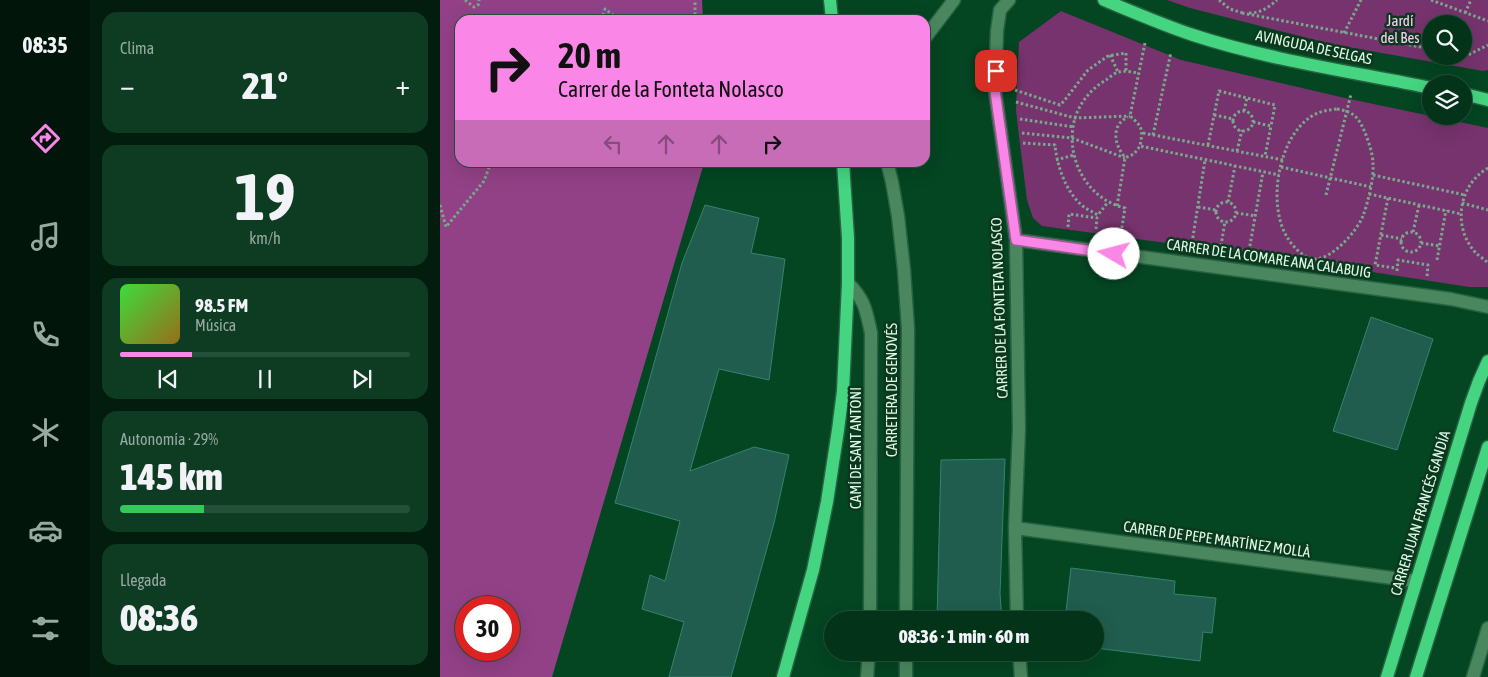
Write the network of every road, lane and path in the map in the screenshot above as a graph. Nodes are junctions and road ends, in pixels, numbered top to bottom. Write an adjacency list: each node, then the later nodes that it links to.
1 (465, 0): 2 (path)
2 (478, 0)
3 (695, 0): 17 (path)
4 (830, 0): 18 (main road)
5 (954, 0): 20 (street)
6 (1009, 0): 97 (street, CARRER DE LA FONTETA NOLASCO)
7 (1104, 0): 31 (main road, AVINGUDA DE SELGAS)
8 (1219, 0): 14 (path)
9 (1277, 0): 14 (path)
10 (1361, 0): 21 (path)
11 (1431, 0): 13 (path)
12 (1471, 0): 13 (path)
13 (1465, 12): 19 (path)
14 (1242, 13): 21 (path)
15 (603, 15): 16 (path)
16 (613, 15)
17 (695, 15)
18 (832, 15)
19 (1488, 21)
20 (930, 31)
21 (1344, 33): 24 (path)
22 (1145, 42): 30 (path)
23 (1488, 45): 26 (path)
24 (1422, 46)
25 (1171, 52): 51 (path)
26 (1472, 53)
27 (1110, 55): 28 (path); 29 (path); 32 (path)
28 (1118, 72): 29 (path); 43 (path)
29 (1126, 72): 30 (path)
30 (1138, 73): 41 (path)
31 (1422, 86)
32 (1010, 88)
33 (1351, 94): 38 (path)
34 (1472, 95): 36 (main road)
35 (1247, 98): 39 (path); 40 (path); 46 (path)
36 (1486, 98)
37 (1011, 100): 43 (path)
38 (1348, 110): 62 (path); 71 (path); 72 (path)
39 (1244, 111): 44 (path); 45 (path)
40 (1214, 115): 44 (path); 54 (path)
41 (1130, 116): 43 (path); 50 (path); 59 (path)
42 (1012, 117): 47 (path)
43 (1075, 118): 47 (path)
44 (1233, 119): 48 (path)
45 (1253, 122): 46 (path); 48 (path)
46 (1271, 126): 58 (path)
47 (1074, 127): 52 (path)
48 (1242, 130): 56 (path)
49 (1014, 132): 52 (path)
50 (1143, 133): 51 (path); 55 (path)
51 (1152, 135): 54 (path)
52 (1072, 138): 57 (path); 59 (path)
53 (1015, 142): 60 (path)
54 (1208, 145): 56 (path)
55 (1140, 146): 59 (path); 61 (path)
56 (1237, 151): 58 (path)
57 (1074, 155): 60 (path); 78 (path)
58 (1265, 156): 62 (path)
59 (1125, 158): 83 (path)
60 (1056, 160): 78 (path)
61 (1205, 160): 63 (path); 84 (path)
62 (1283, 160): 67 (path)
63 (1235, 166): 69 (path); 79 (path)
64 (489, 167): 81 (path)
65 (843, 167): 111 (main road)
66 (888, 167): 118 (street, CARRETERA DE GENOVÉS)
67 (1281, 167): 70 (path); 72 (path)
68 (1488, 168): 76 (path)
69 (1263, 172): 70 (path); 91 (path)
70 (1279, 175): 74 (path)
71 (1373, 175): 73 (path); 76 (path)
72 (1330, 178): 73 (path); 75 (path)
73 (1371, 187): 74 (path)
74 (1369, 194): 77 (path)
75 (1326, 195)
76 (1465, 195): 80 (path)
77 (1388, 198): 82 (path); 95 (path)
78 (1108, 202): 83 (path)
79 (1228, 202): 85 (path); 88 (path)
80 (1462, 203): 87 (path); 90 (path)
81 (440, 205)
82 (1420, 205): 86 (path); 94 (path)
83 (1117, 206): 98 (path)
84 (1198, 206): 85 (path); 99 (path)
85 (1216, 210): 93 (path)
86 (1446, 210): 90 (path); 103 (path)
87 (1488, 210)
88 (1236, 213): 91 (path); 93 (path)
89 (1069, 214): 92 (path)
90 (1461, 214): 108 (path)
91 (1256, 216): 105 (path)
92 (1097, 218)
93 (1225, 221): 104 (path)
94 (1413, 232): 96 (path); 101 (path)
95 (1381, 235): 96 (path); 110 (path)
96 (1402, 239): 101 (path)
97 (1016, 240): 112 (street, CARRER DE LA COMARE ANA CALABUIG); 115 (street, CARRER DE LA FONTETA NOLASCO)
98 (1120, 241)
99 (1192, 241): 100 (path); 102 (path)
100 (1202, 243)
101 (1421, 243): 103 (path)
102 (1191, 246)
103 (1440, 246): 107 (path)
104 (1230, 248)
105 (1240, 249)
106 (1398, 260): 109 (path)
107 (1437, 260)
108 (1488, 262)
109 (1428, 265)
110 (1395, 268)
111 (848, 283): 117 (street, CAMÍ DE SANT ANTONI); 124 (main road)
112 (1488, 306)
113 (1488, 361): 116 (main road, CARRER JUAN FRANCÉS GANDÍA)
114 (1488, 447): 129 (main road)
115 (1015, 528): 116 (street, CARRER DE PEPE MARTÍNEZ MOLLÀ); 119 (street, CARRER DE LA FONTETA NOLASCO)
116 (1416, 581): 128 (main road, CARRER JUAN FRANCÉS GANDÍA)
117 (870, 611)
118 (906, 611)
119 (1017, 611)
120 (1488, 628): 130 (street)
121 (868, 661): 125 (street)
122 (906, 661): 126 (street)
123 (1020, 661): 127 (street)
124 (783, 677)
125 (867, 677)
126 (906, 677)
127 (1021, 677)
128 (1387, 677)
129 (1416, 677)
130 (1474, 677)

